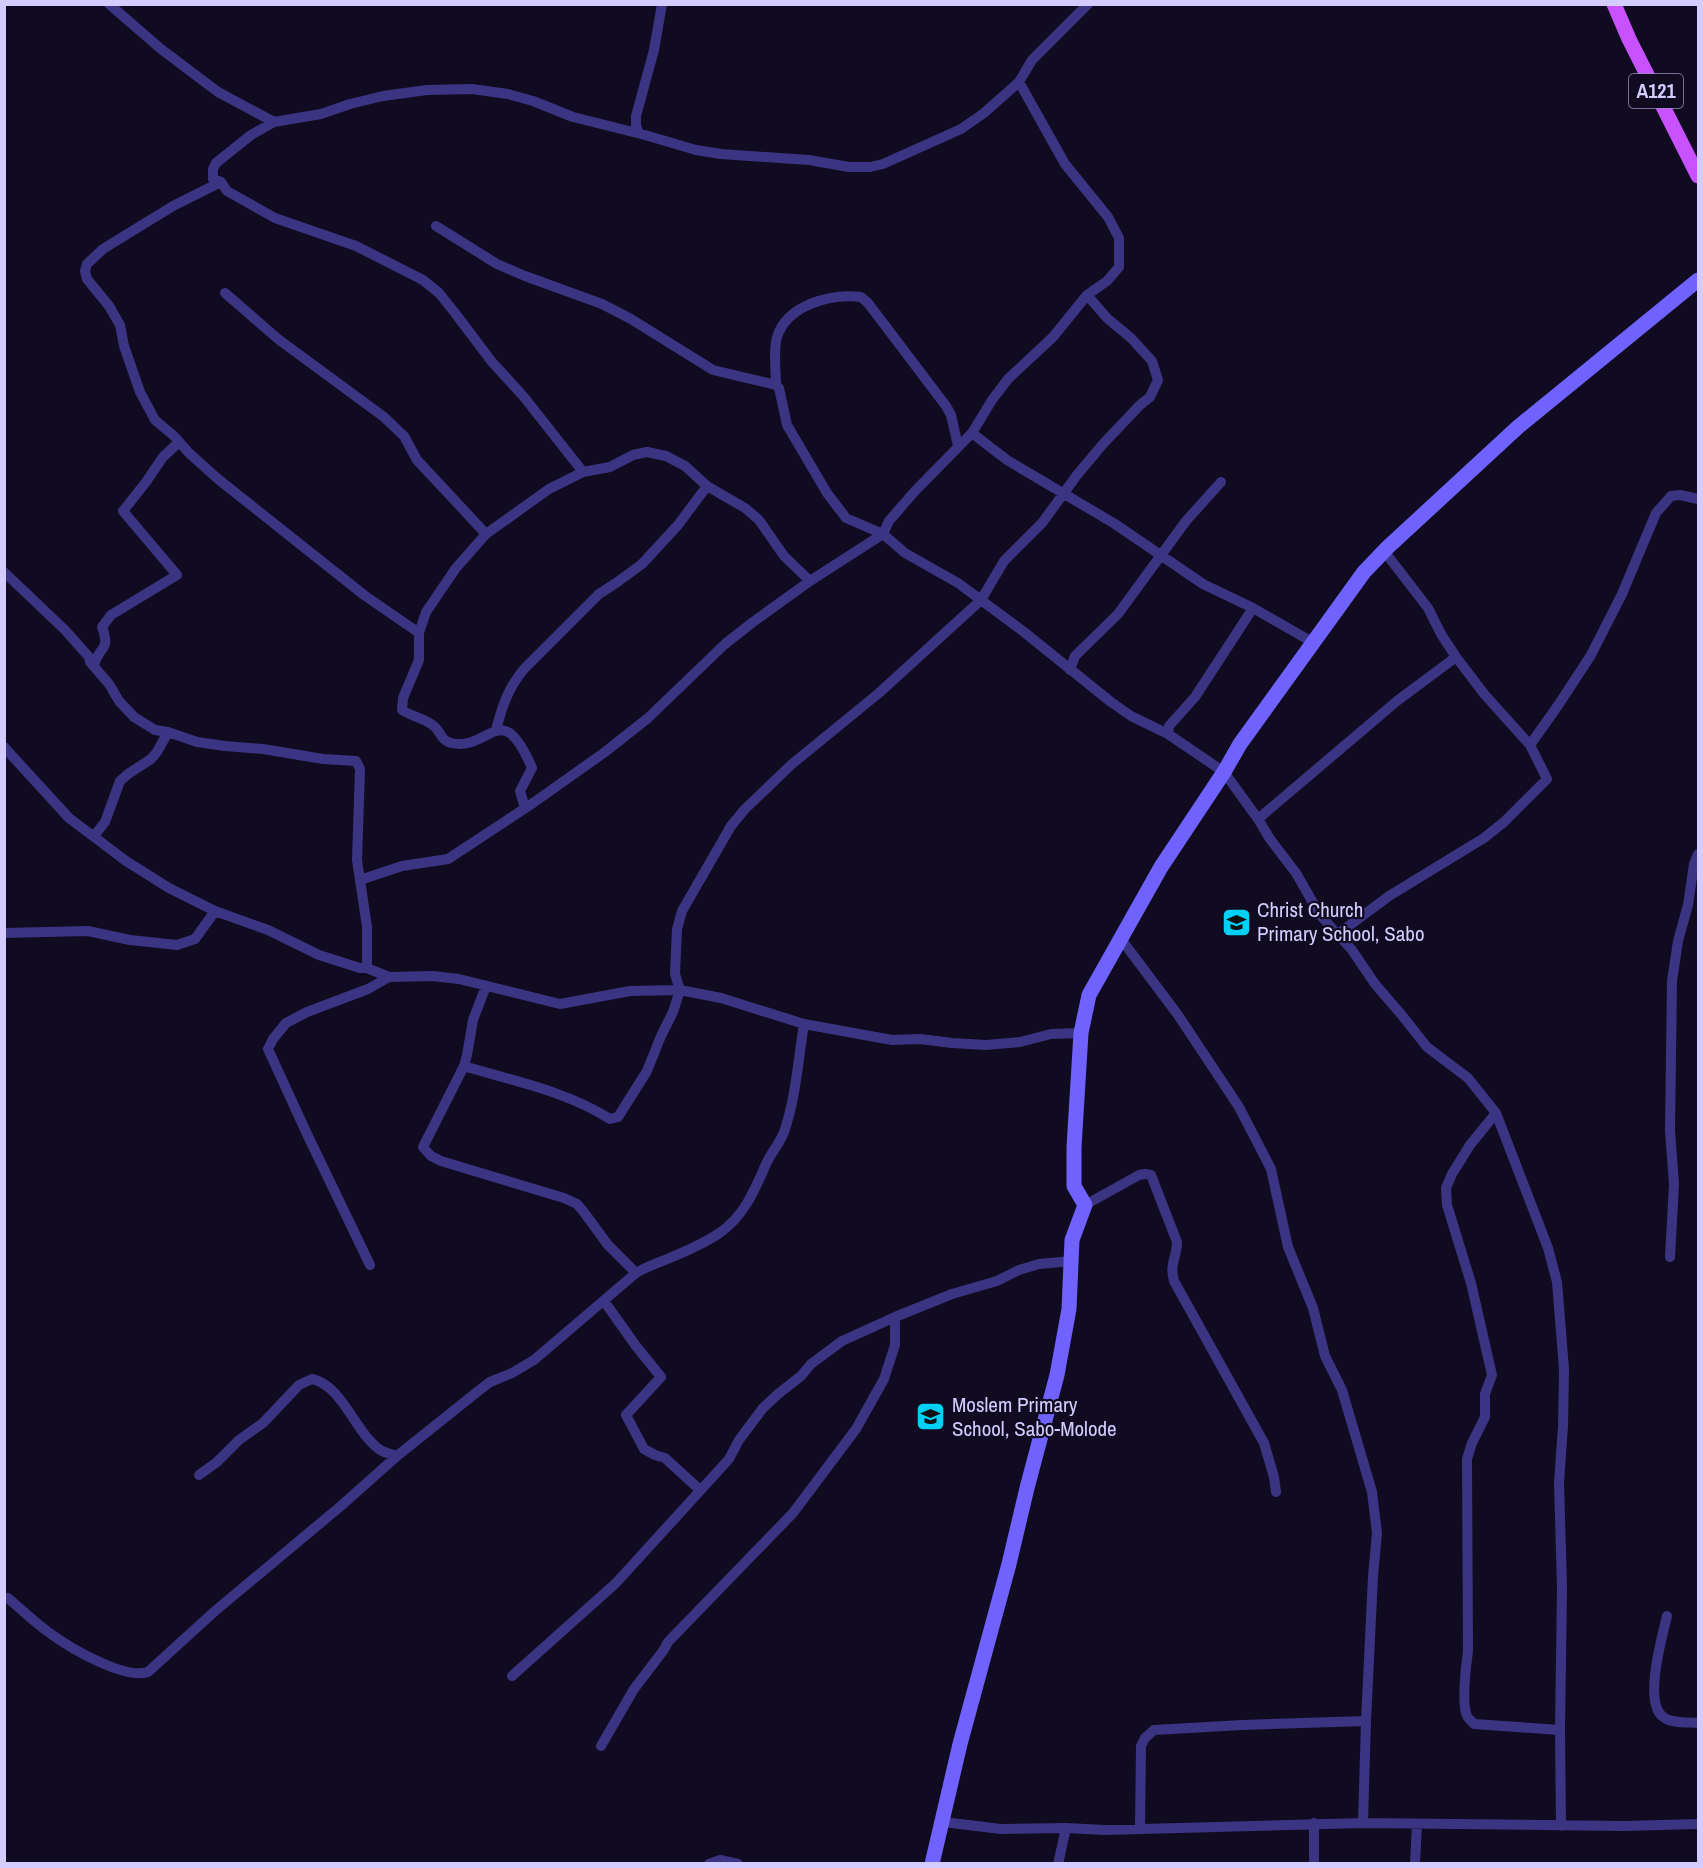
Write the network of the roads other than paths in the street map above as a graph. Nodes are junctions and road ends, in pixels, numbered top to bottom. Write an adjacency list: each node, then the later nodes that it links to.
1 (109, 4): 6 (street)
2 (662, 4): 7 (street)
3 (1088, 4): 5 (street)
4 (1614, 4): 8 (main road, A121)
5 (1019, 82): 7 (street); 13 (street)
6 (273, 122): 7 (street); 9 (street)
7 (639, 133)
8 (1698, 176)
9 (221, 182): 16 (street); 18 (street)
10 (436, 226): 14 (street)
11 (1698, 280): 25 (street)
12 (225, 293): 23 (street)
13 (1087, 295): 15 (street); 21 (street)
14 (776, 385): 17 (street); 24 (street)
15 (972, 433): 17 (street); 21 (street)
16 (179, 442): 31 (street); 34 (street)
17 (958, 446): 24 (street)
18 (583, 472): 20 (street); 23 (street)
19 (1221, 482): 26 (street)
20 (707, 486): 28 (street); 36 (street)
21 (1065, 494): 26 (street); 29 (street)
22 (1698, 500): 39 (street)
23 (486, 534): 31 (street)
24 (884, 534): 28 (street); 29 (street)
25 (1384, 551): 32 (street); 33 (street)
26 (1161, 555): 30 (street); 35 (street)
27 (4, 572): 34 (street)
28 (810, 581): 42 (street)
29 (981, 600): 35 (street); 54 (street)
30 (1253, 608): 32 (street); 38 (street)
31 (419, 633): 36 (street)
32 (1314, 643): 41 (street)
33 (1456, 657): 39 (street); 43 (street)
34 (94, 665): 37 (street)
35 (1070, 670): 38 (street)
36 (496, 730): 42 (street)
37 (168, 732): 44 (street); 46 (street)
38 (1168, 735): 41 (street)
39 (1530, 745): 49 (street)
40 (4, 747): 44 (street)
41 (1224, 772): 43 (street); 50 (street)
42 (525, 808): 46 (street)
43 (1258, 819): 49 (street)
44 (94, 836): 47 (street)
45 (1698, 854): 60 (street)
46 (360, 880): 51 (street)
47 (215, 911): 48 (street); 51 (street)
48 (4, 933)
49 (1338, 934): 58 (street)
50 (1121, 939): 56 (street); 73 (street)
51 (368, 968): 52 (street)
52 (389, 977): 53 (street); 62 (street)
53 (486, 986): 54 (street); 57 (street)
54 (680, 990): 55 (street); 57 (street)
55 (804, 1024): 56 (street); 63 (street)
56 (1081, 1033): 59 (street)
57 (464, 1066): 63 (street)
58 (1496, 1113): 75 (street); 75 (street)
59 (1085, 1205): 61 (street); 69 (street)
60 (1670, 1257)
61 (1072, 1261): 65 (street); 77 (street)
62 (370, 1265)
63 (636, 1273): 64 (street)
64 (604, 1301): 66 (street); 68 (street)
65 (895, 1317): 68 (street); 76 (street)
66 (397, 1456): 67 (street); 70 (street)
67 (199, 1474)
68 (700, 1490): 72 (street)
69 (1276, 1492)
70 (8, 1598)
71 (1667, 1616): 74 (street)
72 (512, 1676)
73 (1366, 1721): 78 (street); 84 (street)
74 (1698, 1723)
75 (1560, 1730): 82 (street)
76 (601, 1746)
77 (942, 1822): 83 (street); 87 (street)
78 (1363, 1822): 79 (street); 80 (street)
79 (1314, 1823): 84 (street); 89 (street)
80 (1417, 1824): 82 (street); 90 (street)
81 (1698, 1824): 82 (street)
82 (1561, 1826)
83 (1066, 1828): 84 (street); 88 (street)
84 (1140, 1829)
85 (709, 1863): 86 (street)
86 (738, 1863)
87 (932, 1863)
88 (1058, 1863)
89 (1314, 1863)
90 (1415, 1863)

